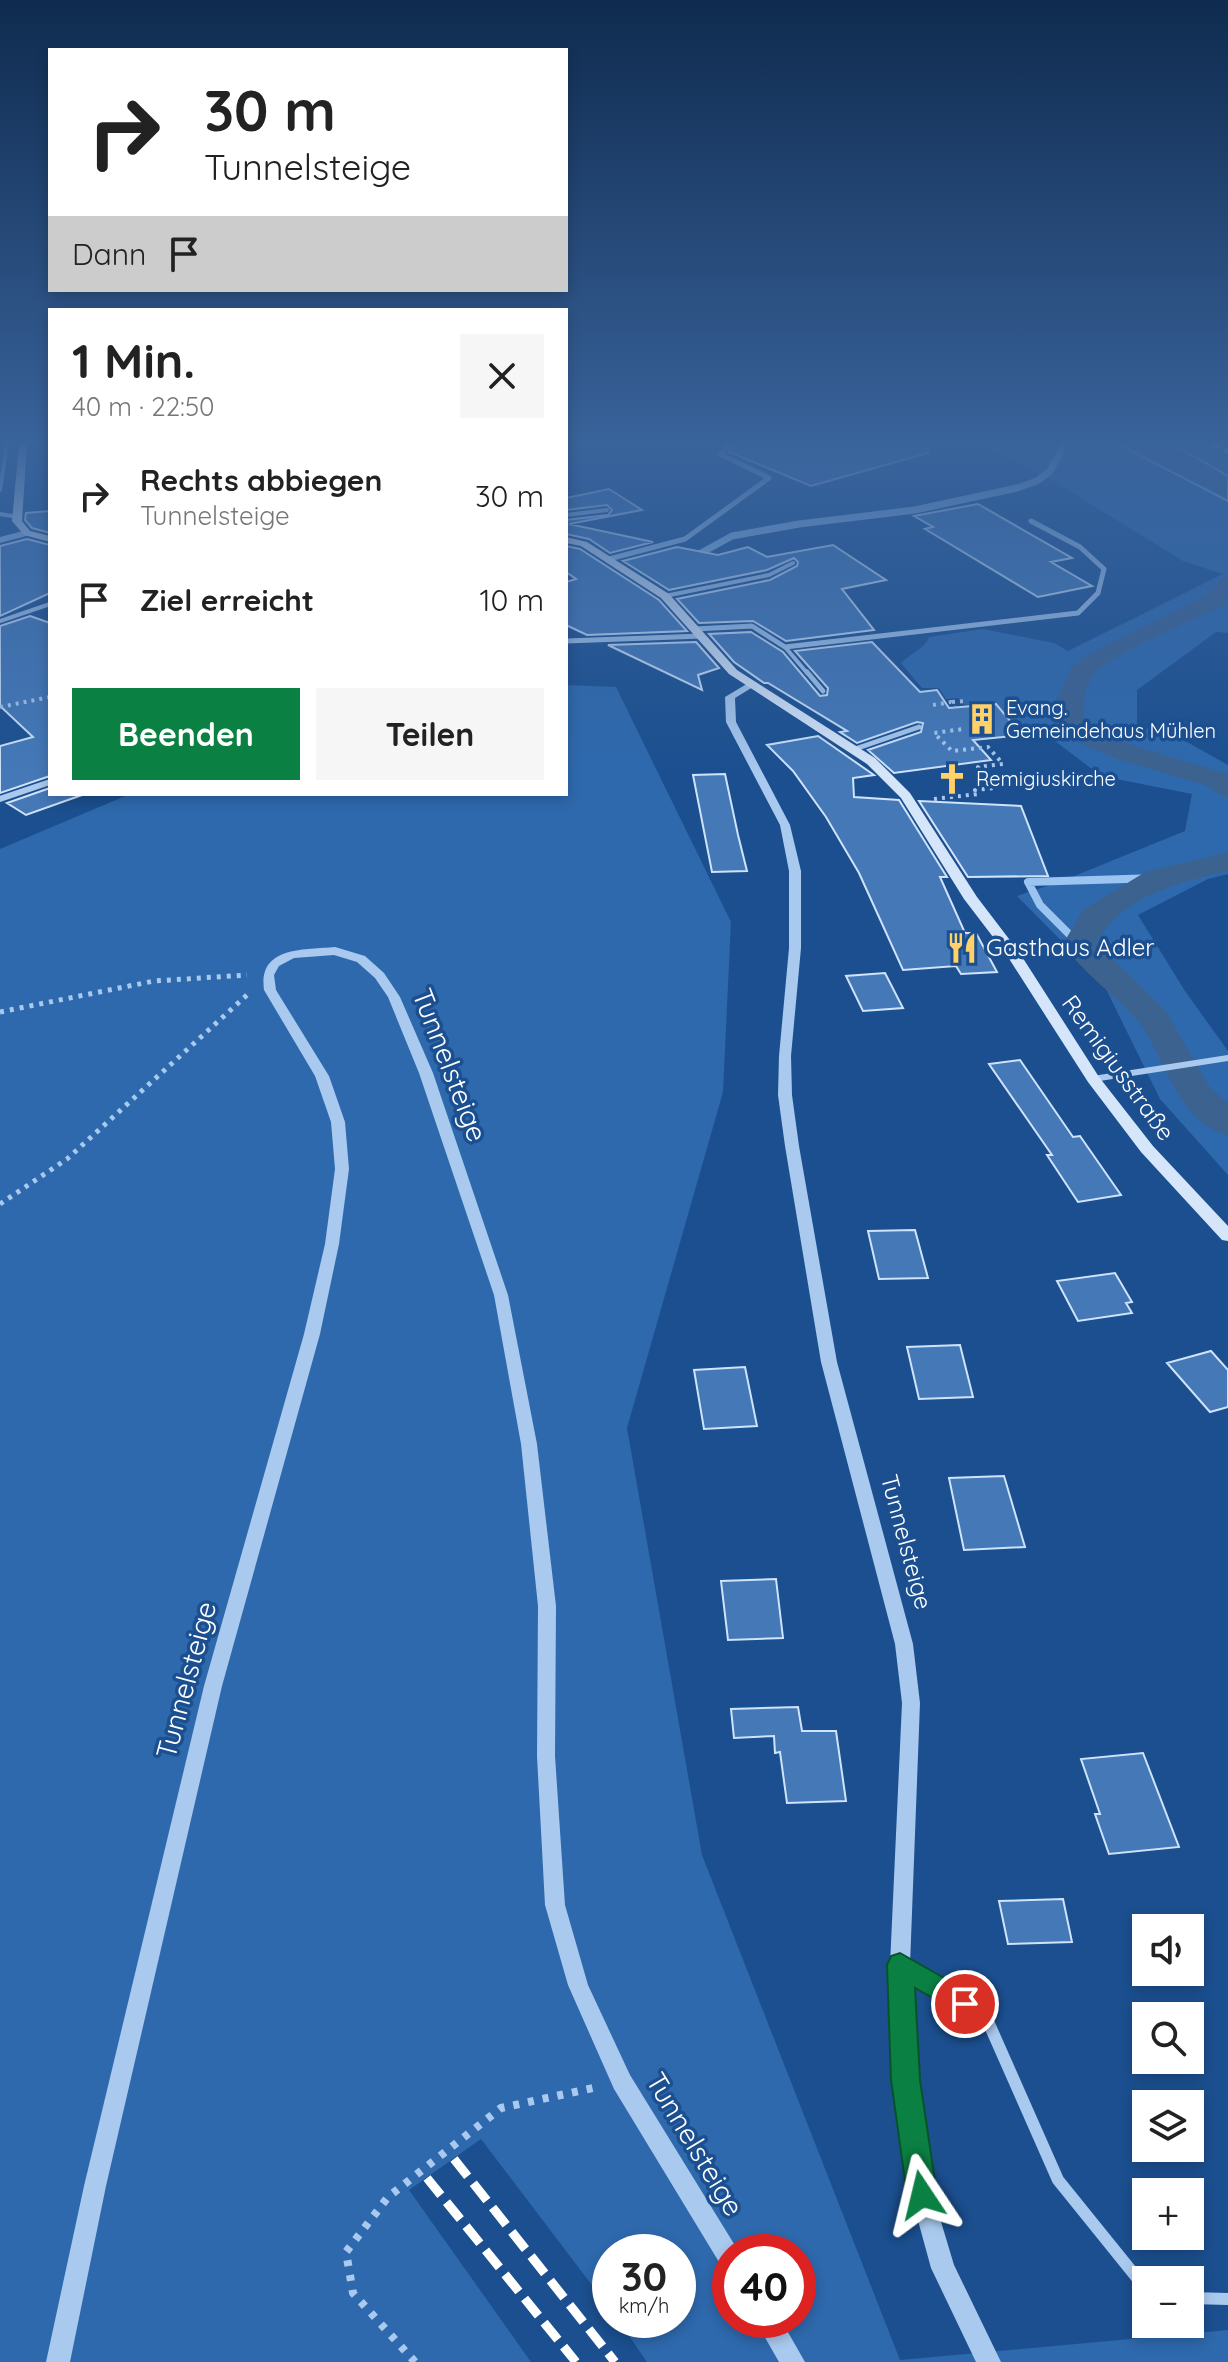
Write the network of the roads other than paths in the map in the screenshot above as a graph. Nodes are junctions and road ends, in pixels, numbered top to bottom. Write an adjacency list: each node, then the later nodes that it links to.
1 (601, 554): 4 (main road, Remigiusstraße)
2 (627, 554): 4 (street)
3 (1091, 554): 11 (street)
4 (609, 559): 6 (main road, Remigiusstraße)
5 (793, 563): 6 (lane)
6 (662, 594): 9 (main road, Remigiusstraße)
7 (48, 605): 8 (lane)
8 (0, 621)
9 (699, 632): 10 (street); 11 (street); 12 (main road, Remigiusstraße)
10 (568, 641)
11 (785, 647): 13 (lane)
12 (750, 685): 15 (main road, Remigiusstraße); 21 (street, Tunnelsteige)
13 (823, 691)
14 (919, 727): 15 (lane)
15 (855, 749): 19 (main road, Remigiusstraße)
16 (48, 783): 17 (street)
17 (0, 799)
18 (1228, 1058): 19 (lane)
19 (1093, 1079): 20 (main road, Remigiusstraße)
20 (1228, 1236)
21 (900, 1965): 23 (street); 29 (street, Tunnelsteige)
22 (715, 2234): 27 (street, Tunnelsteige)
23 (1132, 2272)
24 (1204, 2298): 25 (street)
25 (1228, 2299)
26 (778, 2338): 28 (street)
27 (58, 2362)
28 (793, 2362)
29 (989, 2362)

